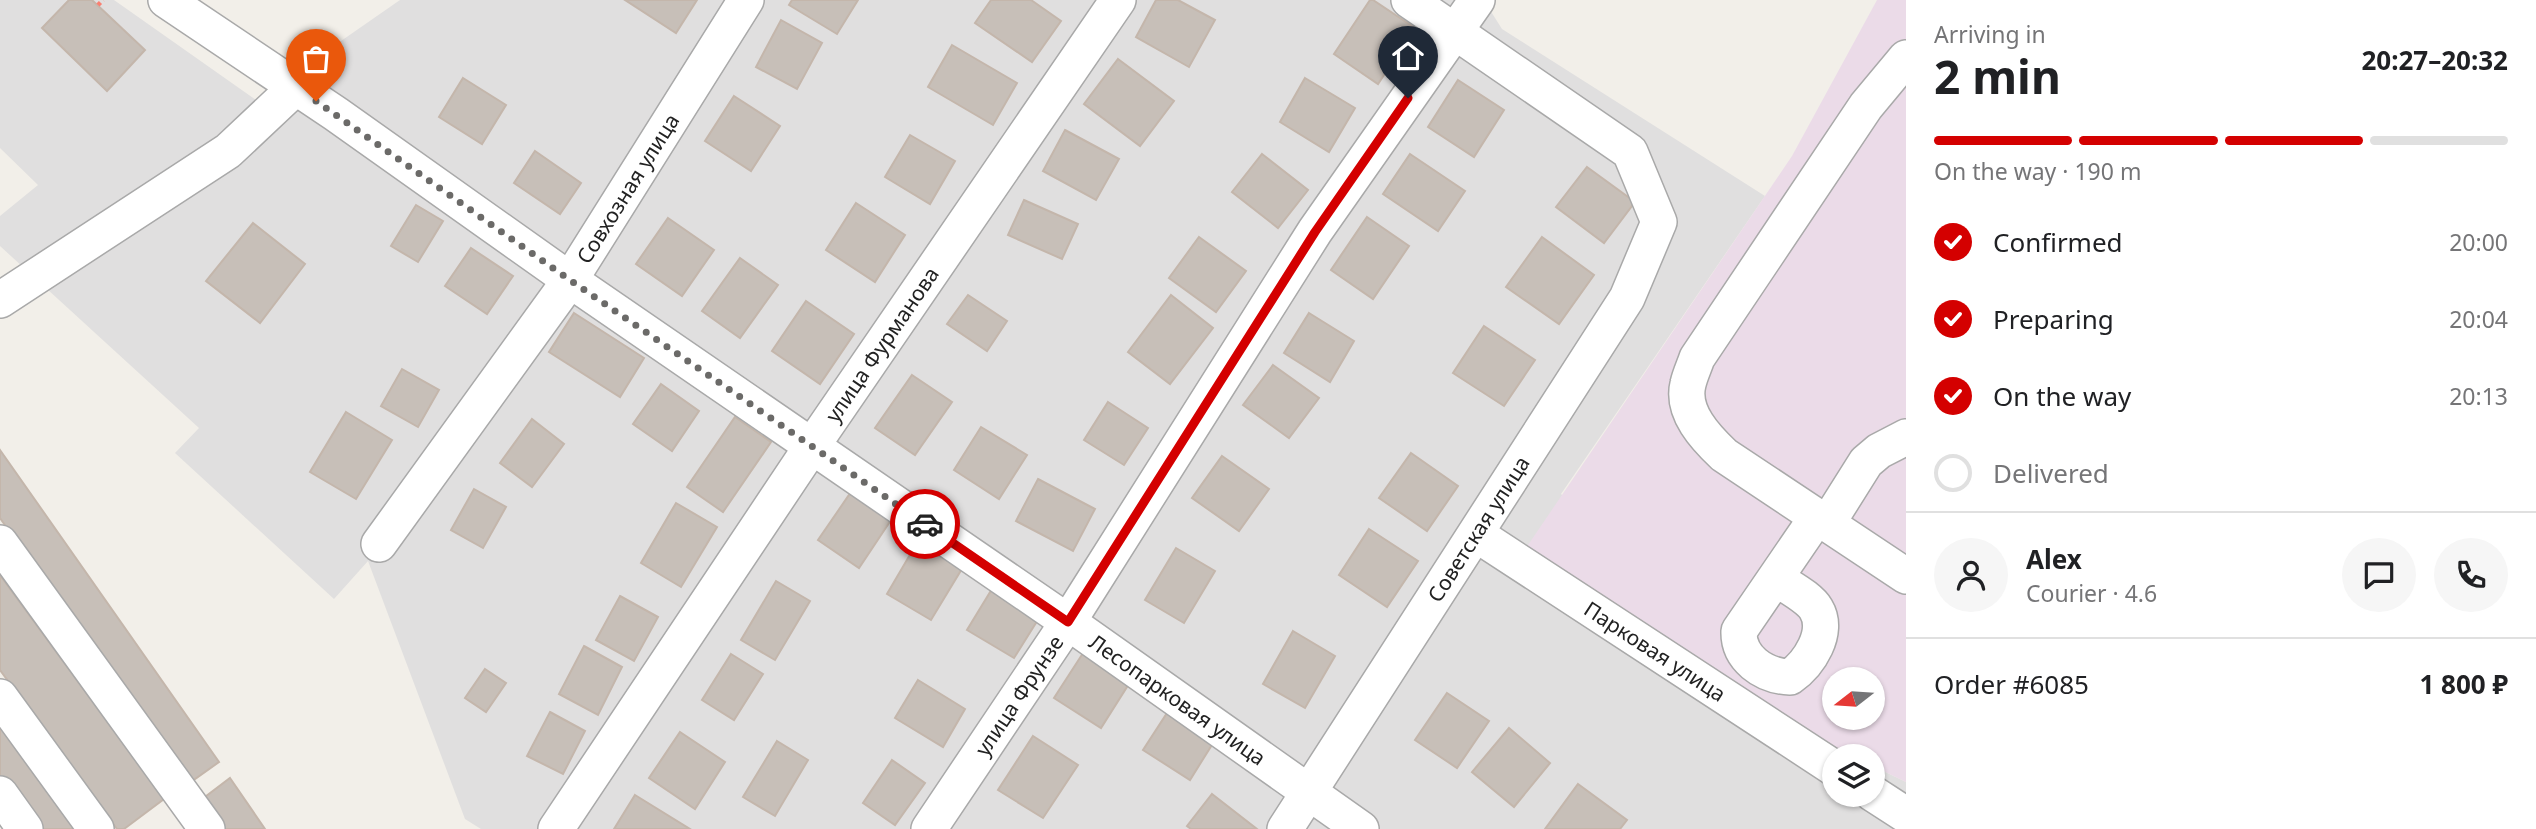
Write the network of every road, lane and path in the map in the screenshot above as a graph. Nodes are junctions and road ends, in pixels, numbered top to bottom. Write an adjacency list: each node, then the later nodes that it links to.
1 (103, 0): 7 (path)
2 (166, 0): 10 (street, Лесопарковая улица)
3 (746, 0): 11 (street, Совхозная улица)
4 (1118, 0): 14 (street, улица Фурманова)
5 (1409, 0): 8 (street)
6 (1477, 0): 8 (street, улица Фрунзе)
7 (98, 5)
8 (1455, 32): 16 (street, Советская улица); 21 (street, улица Фрунзе)
9 (1906, 58): 15 (street)
10 (295, 88): 11 (street, Лесопарковая улица); 12 (street)
11 (570, 280): 14 (street, Лесопарковая улица); 18 (street, Совхозная улица)
12 (0, 300)
13 (1906, 436): 15 (street)
14 (812, 446): 21 (street, Лесопарковая улица); 31 (street, улица Фурманова)
15 (1822, 521): 19 (street); 20 (street)
16 (1476, 534): 23 (street, Парковая улица); 24 (street, Советская улица)
17 (0, 543): 30 (street)
18 (379, 544)
19 (1906, 576)
20 (1776, 578)
21 (1068, 622): 24 (street, Лесопарковая улица); 32 (street, улица Фрунзе)
22 (0, 697): 29 (street)
23 (1822, 760)
24 (1308, 793): 33 (street, Советская улица); 34 (street, Лесопарковая улица)
25 (0, 794): 28 (street)
26 (1885, 801): 27 (street)
27 (1906, 815)
28 (25, 829)
29 (96, 829)
30 (207, 829)
31 (556, 829)
32 (929, 829)
33 (1285, 829)
34 (1361, 829)

